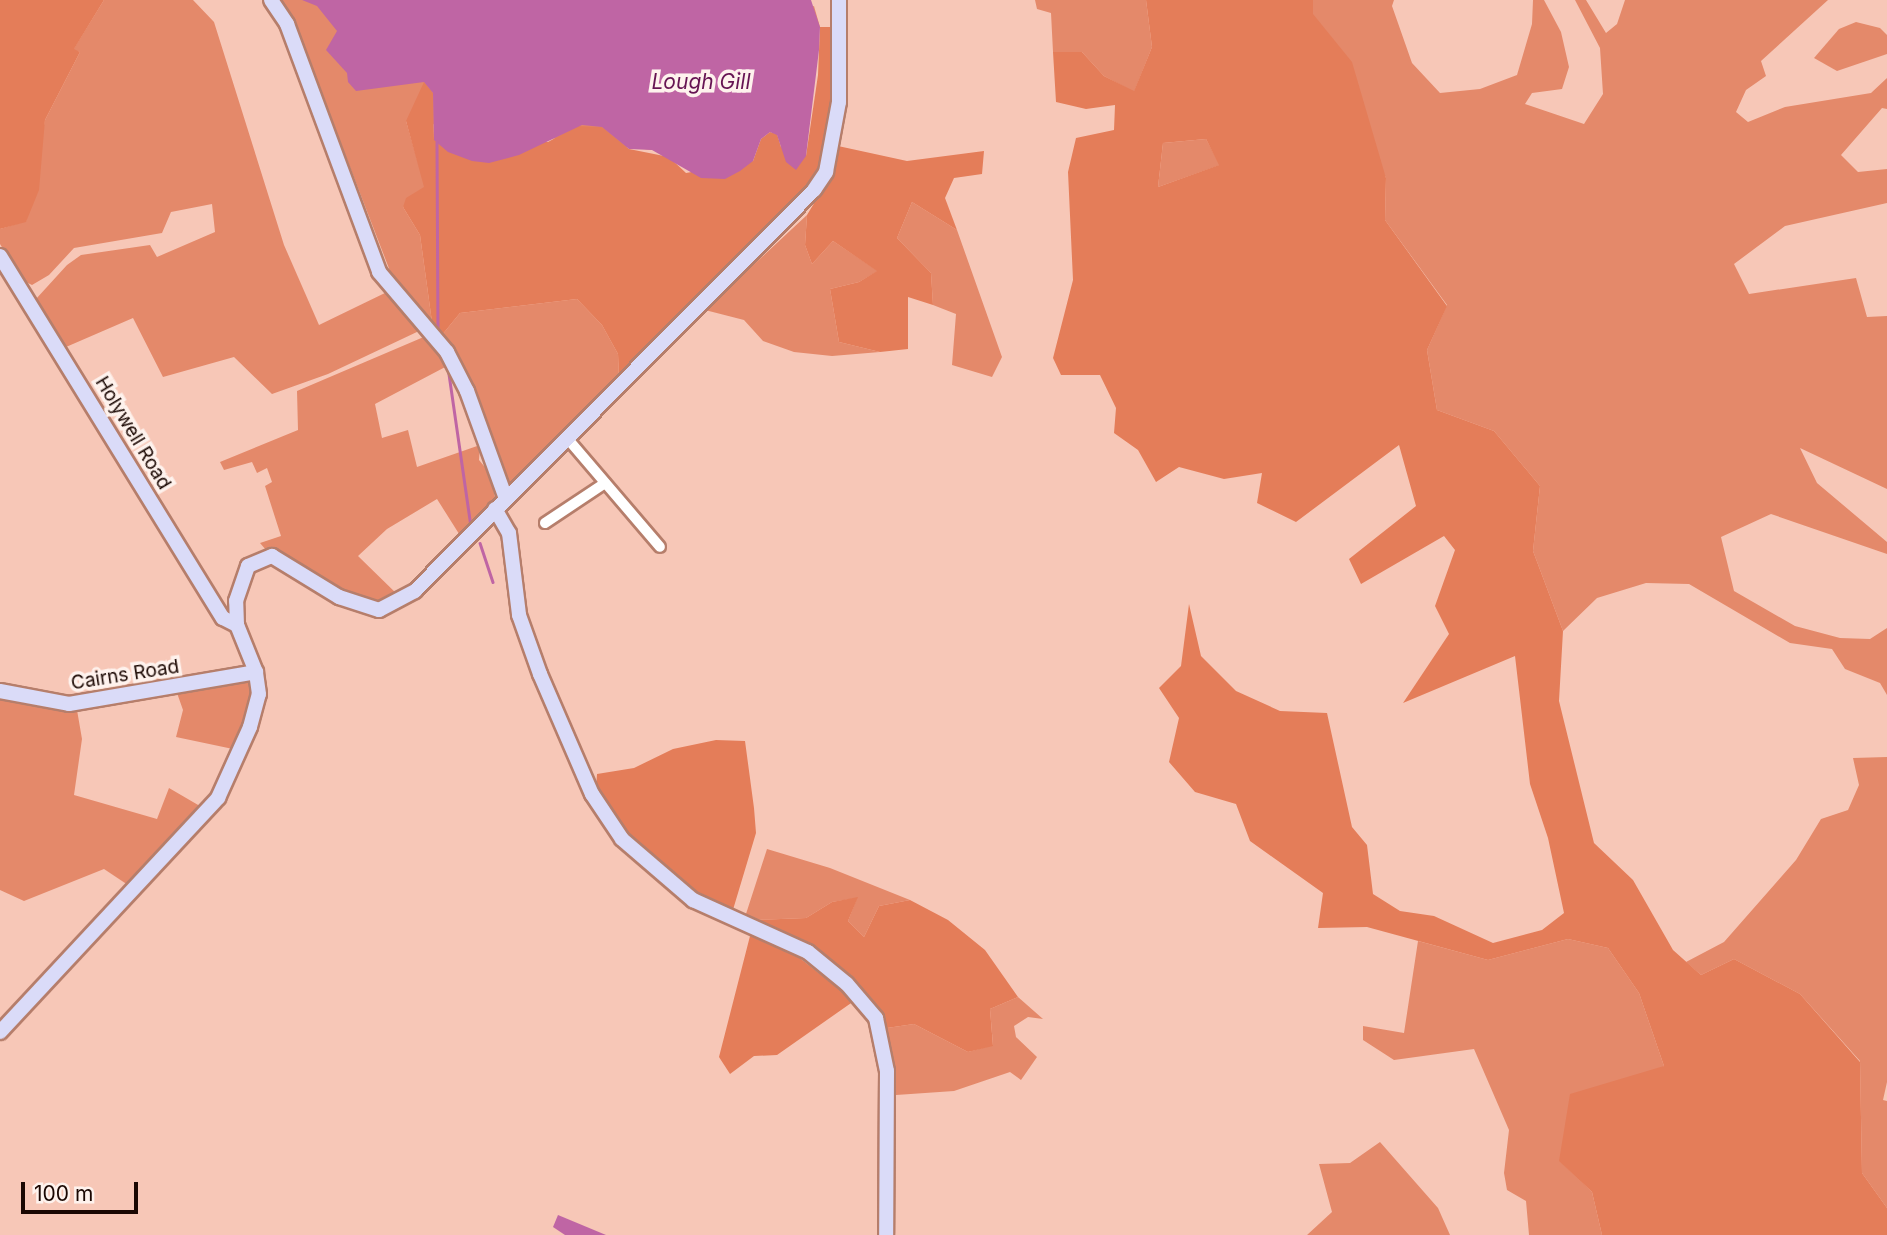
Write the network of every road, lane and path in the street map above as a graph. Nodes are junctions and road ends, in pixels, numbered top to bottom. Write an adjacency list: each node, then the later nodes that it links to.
1 (271, 0): 6 (street)
2 (839, 0): 4 (street)
3 (0, 256): 9 (street, Holywell Road)
4 (567, 438): 5 (street); 6 (street)
5 (605, 483): 7 (street); 8 (street)
6 (500, 504): 9 (street); 13 (street)
7 (545, 523)
8 (660, 547)
9 (237, 625): 10 (street)
10 (256, 672): 11 (street, Cairns Road); 12 (street)
11 (0, 691)
12 (0, 1032)
13 (886, 1235)

